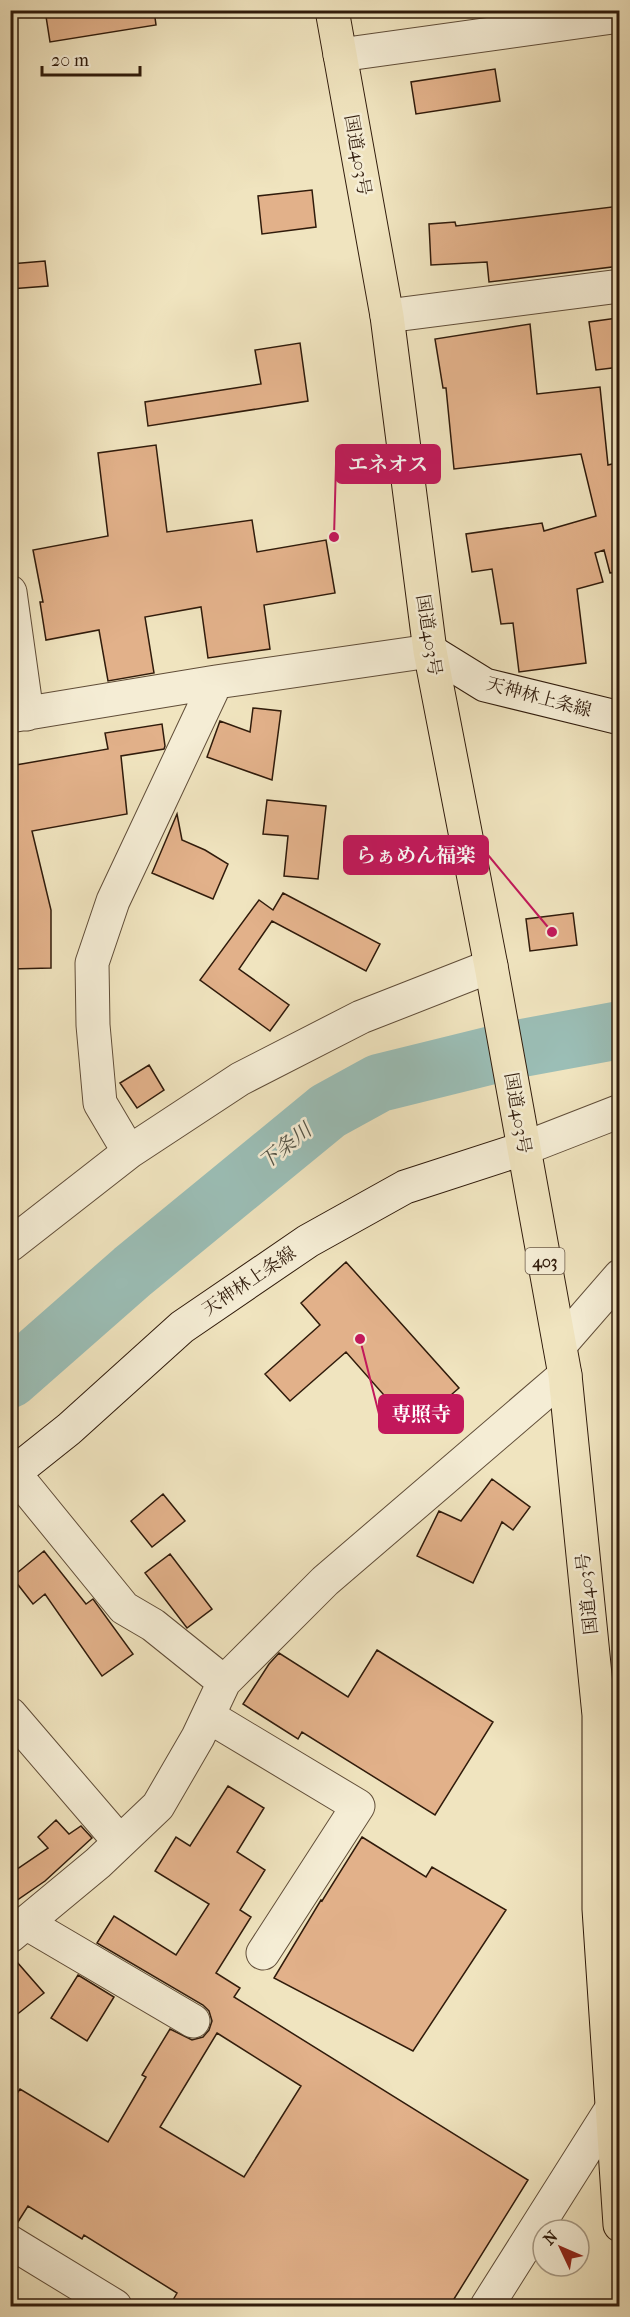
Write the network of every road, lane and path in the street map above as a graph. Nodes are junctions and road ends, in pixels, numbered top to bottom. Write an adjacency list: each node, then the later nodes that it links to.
1 (332, 10): 3 (highway, 国道403号 / 403)
2 (620, 16): 3 (street)
3 (340, 55): 5 (highway, 国道403号 / 403)
4 (620, 286): 5 (street)
5 (387, 316): 7 (highway, 国道403号 / 403)
6 (10, 592): 9 (street)
7 (430, 651): 8 (street); 10 (street, 天神林上条線); 11 (highway, 国道403号 / 403)
8 (216, 682): 9 (street); 14 (street)
9 (19, 715)
10 (620, 718)
11 (491, 966): 13 (highway, 国道403号 / 403); 14 (street)
12 (620, 1111): 13 (street, 天神林上条線)
13 (525, 1148): 17 (highway, 国道403号 / 403); 18 (street, 天神林上条線)
14 (129, 1152): 15 (street)
15 (10, 1245)
16 (620, 1276): 17 (street)
17 (563, 1360): 19 (street); 26 (highway, 国道403号 / 403)
18 (13, 1475): 19 (street)
19 (224, 1682): 21 (street)
20 (10, 1714): 22 (street)
21 (208, 1716): 22 (street); 24 (street)
22 (120, 1842): 23 (street)
23 (18, 1929): 25 (street)
24 (263, 1953)
25 (193, 2021)
26 (612, 2108): 27 (highway, 国道403号 / 403); 30 (street)
27 (620, 2225)
28 (10, 2242): 29 (street)
29 (115, 2307)
30 (487, 2307)

